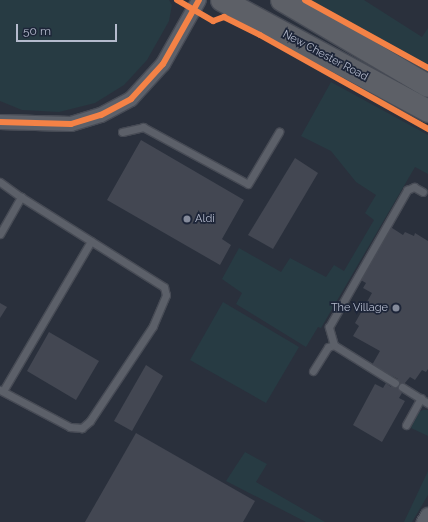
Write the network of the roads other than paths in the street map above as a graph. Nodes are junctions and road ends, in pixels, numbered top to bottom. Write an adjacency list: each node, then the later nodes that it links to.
1 (199, 0): 6 (street)
2 (222, 0): 5 (highway, New Chester Road)
3 (282, 0): 4 (highway)
4 (428, 86)
5 (428, 112)
6 (0, 122)
7 (122, 132): 8 (lane)
8 (279, 132)
9 (0, 182): 11 (lane)
10 (423, 192): 14 (lane)
11 (21, 197): 12 (lane); 13 (lane)
12 (0, 234)
13 (91, 241): 18 (lane); 18 (lane)
14 (334, 345): 15 (lane); 16 (lane)
15 (312, 371)
16 (395, 382)
17 (402, 387): 19 (lane)
18 (1, 391)
19 (421, 398): 20 (lane); 21 (lane)
20 (428, 403)
21 (406, 425)
22 (428, 516): 23 (street)
23 (425, 522)

